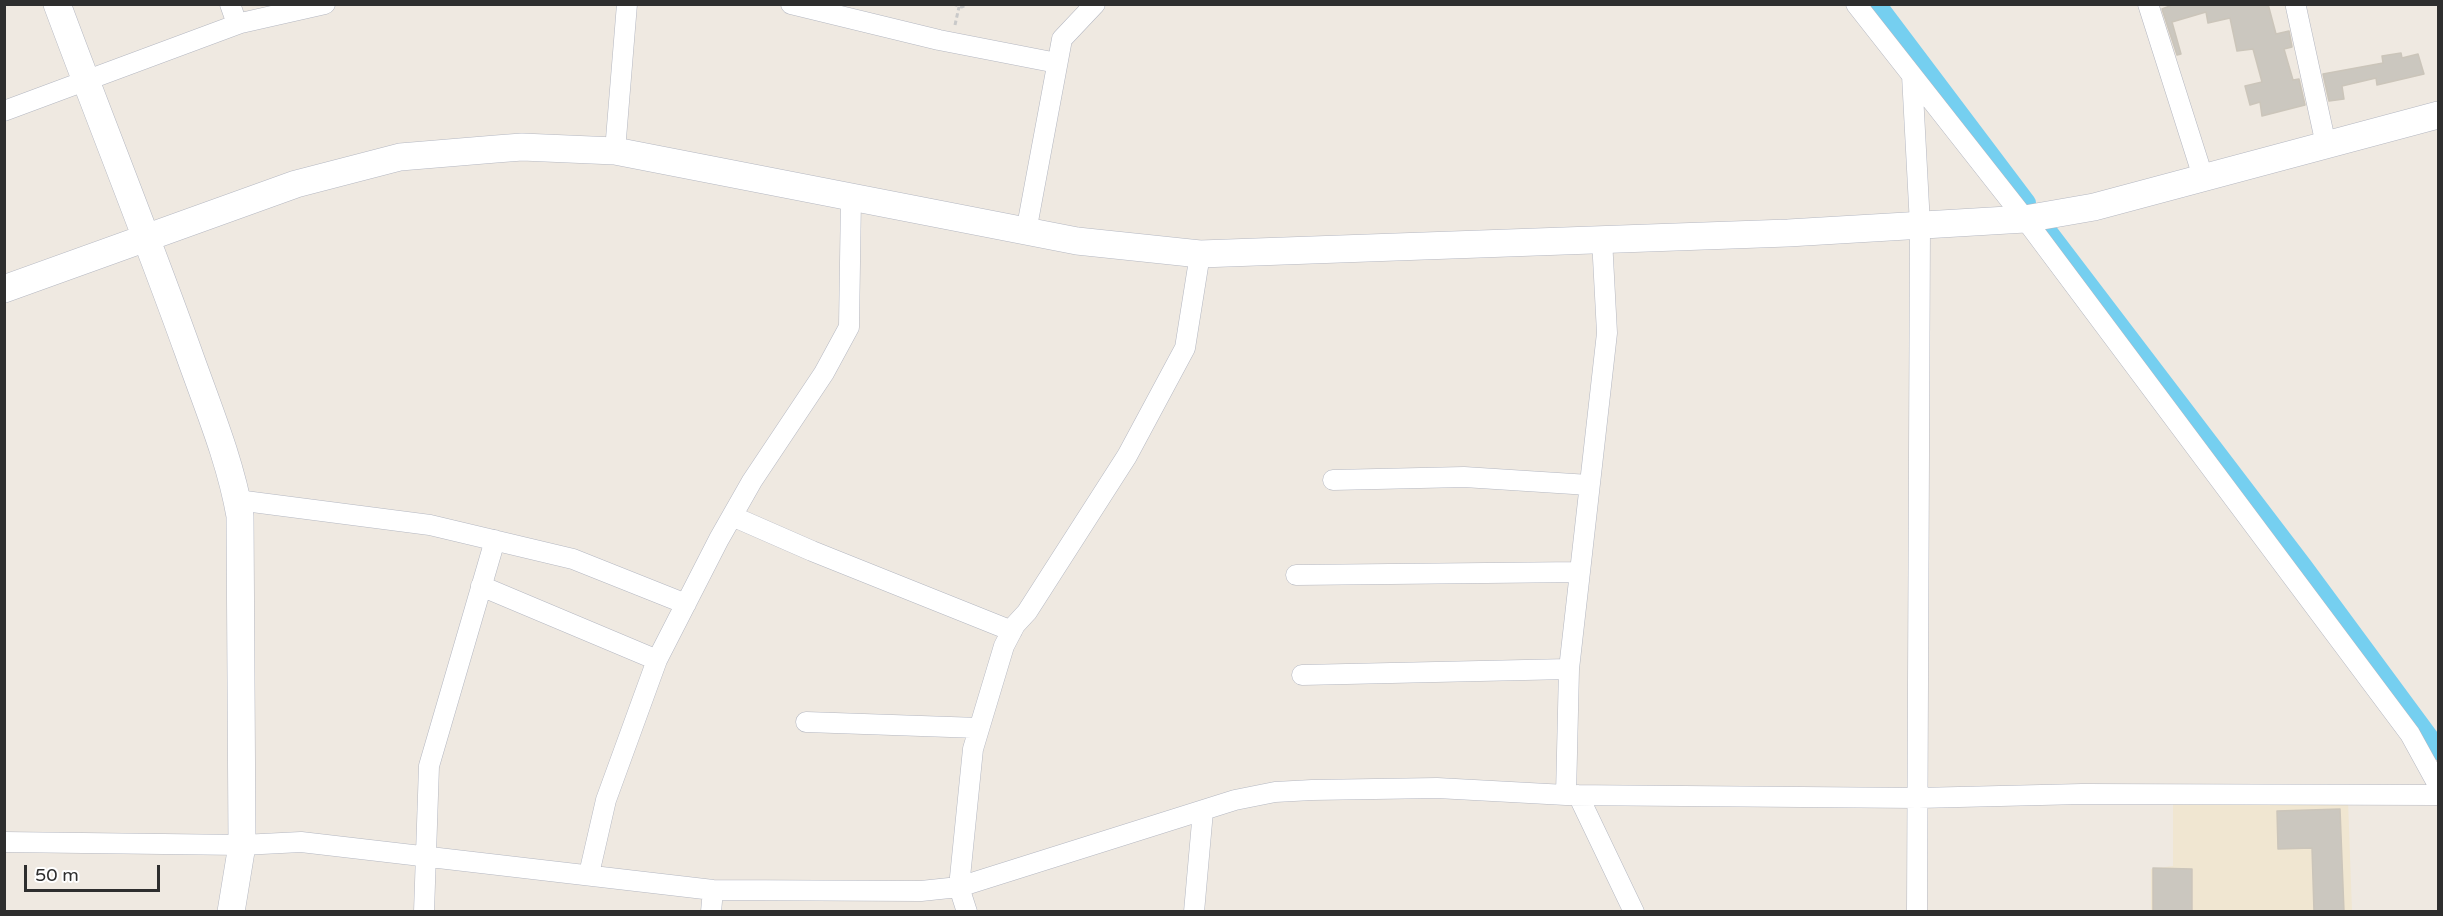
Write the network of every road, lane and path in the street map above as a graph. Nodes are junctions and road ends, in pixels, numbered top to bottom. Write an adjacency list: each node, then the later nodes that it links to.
1 (57, 4): 17 (street)
2 (230, 4): 13 (street)
3 (325, 4): 13 (street)
4 (627, 4): 21 (street)
5 (791, 4): 15 (street)
6 (953, 4): 11 (path)
7 (969, 4): 11 (path)
8 (1095, 4): 15 (street)
9 (1856, 4): 16 (street)
10 (2148, 4): 22 (street)
11 (959, 7): 14 (path)
12 (2295, 7): 20 (street)
13 (237, 24): 17 (street)
14 (955, 27)
15 (1057, 63): 26 (street)
16 (1912, 75): 24 (street); 25 (street)
17 (86, 82): 18 (street); 27 (street)
18 (4, 111)
19 (2439, 115): 20 (street)
20 (2326, 145): 22 (street)
21 (615, 151): 23 (street); 27 (street)
22 (2203, 177): 24 (street)
23 (851, 198): 26 (street); 34 (street)
24 (2025, 219): 25 (street); 46 (street)
25 (1920, 225): 28 (street); 49 (street)
26 (1026, 232): 29 (street)
27 (148, 238): 30 (street); 33 (street)
28 (1602, 239): 29 (street); 32 (street)
29 (1200, 254): 40 (street)
30 (4, 289)
31 (1333, 480): 32 (street)
32 (1589, 484): 36 (street)
33 (237, 500): 35 (street); 52 (street)
34 (732, 516): 39 (street); 40 (street)
35 (495, 540): 38 (street); 39 (street)
36 (1580, 572): 37 (street); 42 (street)
37 (1296, 575)
38 (481, 586): 41 (street); 53 (street)
39 (686, 604): 41 (street)
40 (1012, 631): 45 (street)
41 (657, 660): 54 (street)
42 (1569, 669): 43 (street); 47 (street)
43 (1302, 675)
44 (806, 722): 45 (street)
45 (979, 728): 55 (street)
46 (2439, 785)
47 (1572, 795): 49 (street); 50 (street); 62 (street)
48 (2439, 795): 49 (street)
49 (1918, 798): 63 (street)
50 (1203, 811): 55 (street); 61 (street)
51 (4, 842): 52 (street)
52 (242, 845): 53 (street); 57 (street)
53 (424, 857): 54 (street); 58 (street)
54 (589, 874): 56 (street)
55 (959, 887): 56 (street); 60 (street)
56 (713, 890): 59 (street)
57 (231, 912)
58 (424, 912)
59 (711, 912)
60 (968, 912)
61 (1194, 912)
62 (1634, 912)
63 (1917, 912)

